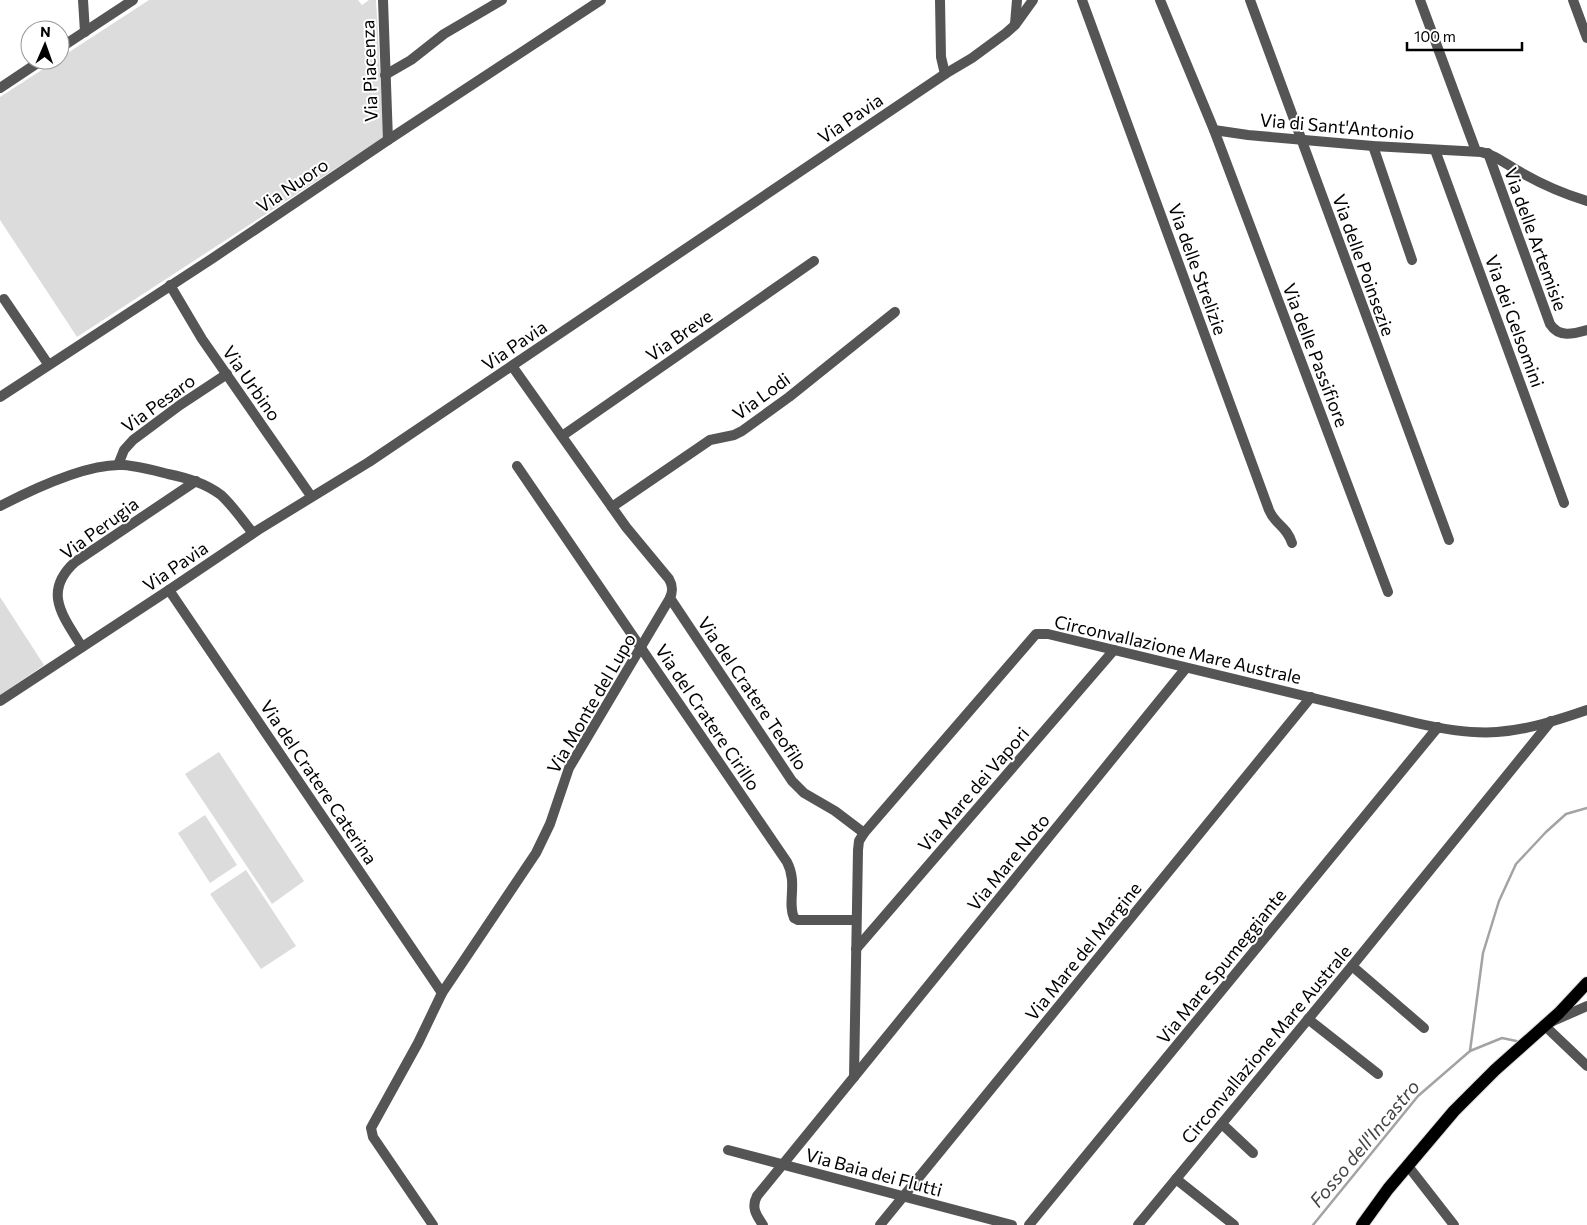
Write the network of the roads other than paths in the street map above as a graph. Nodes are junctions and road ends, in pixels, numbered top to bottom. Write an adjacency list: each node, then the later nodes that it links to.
1 (83, 0): 15 (street)
2 (133, 0): 15 (street)
3 (383, 0): 20 (street, Via Piacenza)
4 (502, 0): 20 (street)
5 (602, 0): 23 (street, Via Nuoro)
6 (940, 0): 19 (street)
7 (1017, 0): 14 (street)
8 (1033, 0): 14 (street, Via Pavia)
9 (1082, 0): 50 (street, Via delle Strelizie)
10 (1160, 0): 22 (street)
11 (1250, 0): 24 (street, Via delle Poinsezie)
12 (1420, 0): 27 (street)
13 (1573, 0): 16 (street)
14 (1015, 25): 19 (street, Via Pavia)
15 (85, 32): 17 (street)
16 (1587, 38)
17 (70, 42)
18 (27, 70): 21 (street)
19 (945, 74): 37 (street, Via Pavia)
20 (385, 75): 23 (street, Via Piacenza)
21 (0, 88)
22 (1214, 130): 24 (street, Via di Sant'Antonio); 52 (street, Via delle Passifiore)
23 (388, 140): 32 (street, Via Nuoro)
24 (1300, 140): 25 (street, Via di Sant'Antonio); 49 (street, Via delle Poinsezie)
25 (1373, 146): 26 (street, Via di Sant'Antonio); 30 (street)
26 (1435, 150): 27 (street, Via di Sant'Antonio); 45 (street, Via dei Gelsomini)
27 (1476, 151): 28 (street, Via di Sant'Antonio)
28 (1488, 153): 29 (street, Via di Sant'Antonio); 35 (street, Via delle Artemisie)
29 (1587, 202)
30 (1412, 260)
31 (814, 261): 40 (street, Via Breve)
32 (170, 285): 36 (street, Via Nuoro); 38 (street, Via Urbino)
33 (4, 299): 36 (street)
34 (895, 312): 47 (street, Via Lodi)
35 (1587, 330)
36 (48, 364): 39 (street, Via Nuoro)
37 (512, 366): 40 (street); 44 (street, Via Pavia)
38 (227, 374): 41 (street, Via Pesaro); 44 (street, Via Urbino)
39 (0, 397)
40 (562, 436): 47 (street)
41 (118, 465): 43 (street); 46 (street)
42 (517, 466): 54 (street, Via del Cratere Cirillo)
43 (196, 481): 48 (street); 55 (street, Via Perugia)
44 (311, 496): 48 (street, Via Pavia)
45 (1564, 503)
46 (0, 506)
47 (612, 507): 53 (street)
48 (253, 533): 51 (street, Via Pavia)
49 (1449, 540)
50 (1292, 543)
51 (169, 590): 55 (street, Via Pavia); 68 (street, Via del Cratere Caterina)
52 (1388, 592)
53 (670, 598): 54 (street, Via Monte del Lupo); 63 (street, Via del Cratere Teofilo)
54 (641, 646): 64 (street, Via del Cratere Cirillo); 68 (street, Via Monte del Lupo)
55 (82, 647): 59 (street, Via Pavia)
56 (1114, 650): 57 (street, Circonvallazione Mare Australe); 63 (street, Circonvallazione Mare Australe); 65 (street, Via Mare dei Vapori)
57 (1186, 668): 58 (street, Circonvallazione Mare Australe); 75 (street, Via Mare Noto)
58 (1311, 697): 62 (street, Circonvallazione Mare Australe); 82 (street, Via Mare del Margine)
59 (0, 701)
60 (1587, 710): 61 (street, Circonvallazione Mare Australe)
61 (1551, 721): 62 (street, Circonvallazione Mare Australe); 66 (street, Circonvallazione Mare Australe)
62 (1438, 727): 87 (street, Via Mare Spumeggiante)
63 (864, 833): 64 (street, Circonvallazione Mare Australe)
64 (856, 920): 65 (street, Circonvallazione Mare Australe)
65 (856, 950): 75 (street, Circonvallazione Mare Australe)
66 (1352, 966): 70 (street, Circonvallazione Mare Australe); 72 (street)
67 (1587, 983): 71 (main road)
68 (442, 993): 83 (street, Via Monte del Lupo)
69 (1587, 1006): 71 (street)
70 (1308, 1019): 74 (street); 76 (street, Circonvallazione Mare Australe)
71 (1544, 1025): 73 (street); 80 (main road)
72 (1424, 1028)
73 (1587, 1066)
74 (1378, 1074)
75 (854, 1077): 79 (street)
76 (1222, 1124): 78 (street); 81 (street, Circonvallazione Mare Australe)
77 (728, 1150): 79 (street, Via Baia dei Flutti)
78 (1254, 1153)
79 (783, 1164): 82 (street, Via Baia dei Flutti); 84 (street)
80 (1408, 1166): 90 (main road); 91 (street)
81 (1176, 1179): 88 (street, Circonvallazione Mare Australe); 89 (street)
82 (904, 1197): 85 (street, Via Mare del Margine); 86 (street, Via Baia dei Flutti)
83 (434, 1225)
84 (763, 1225)
85 (880, 1225)
86 (1012, 1225)
87 (1029, 1225)
88 (1138, 1225)
89 (1234, 1225)
90 (1362, 1225)
91 (1454, 1225)

